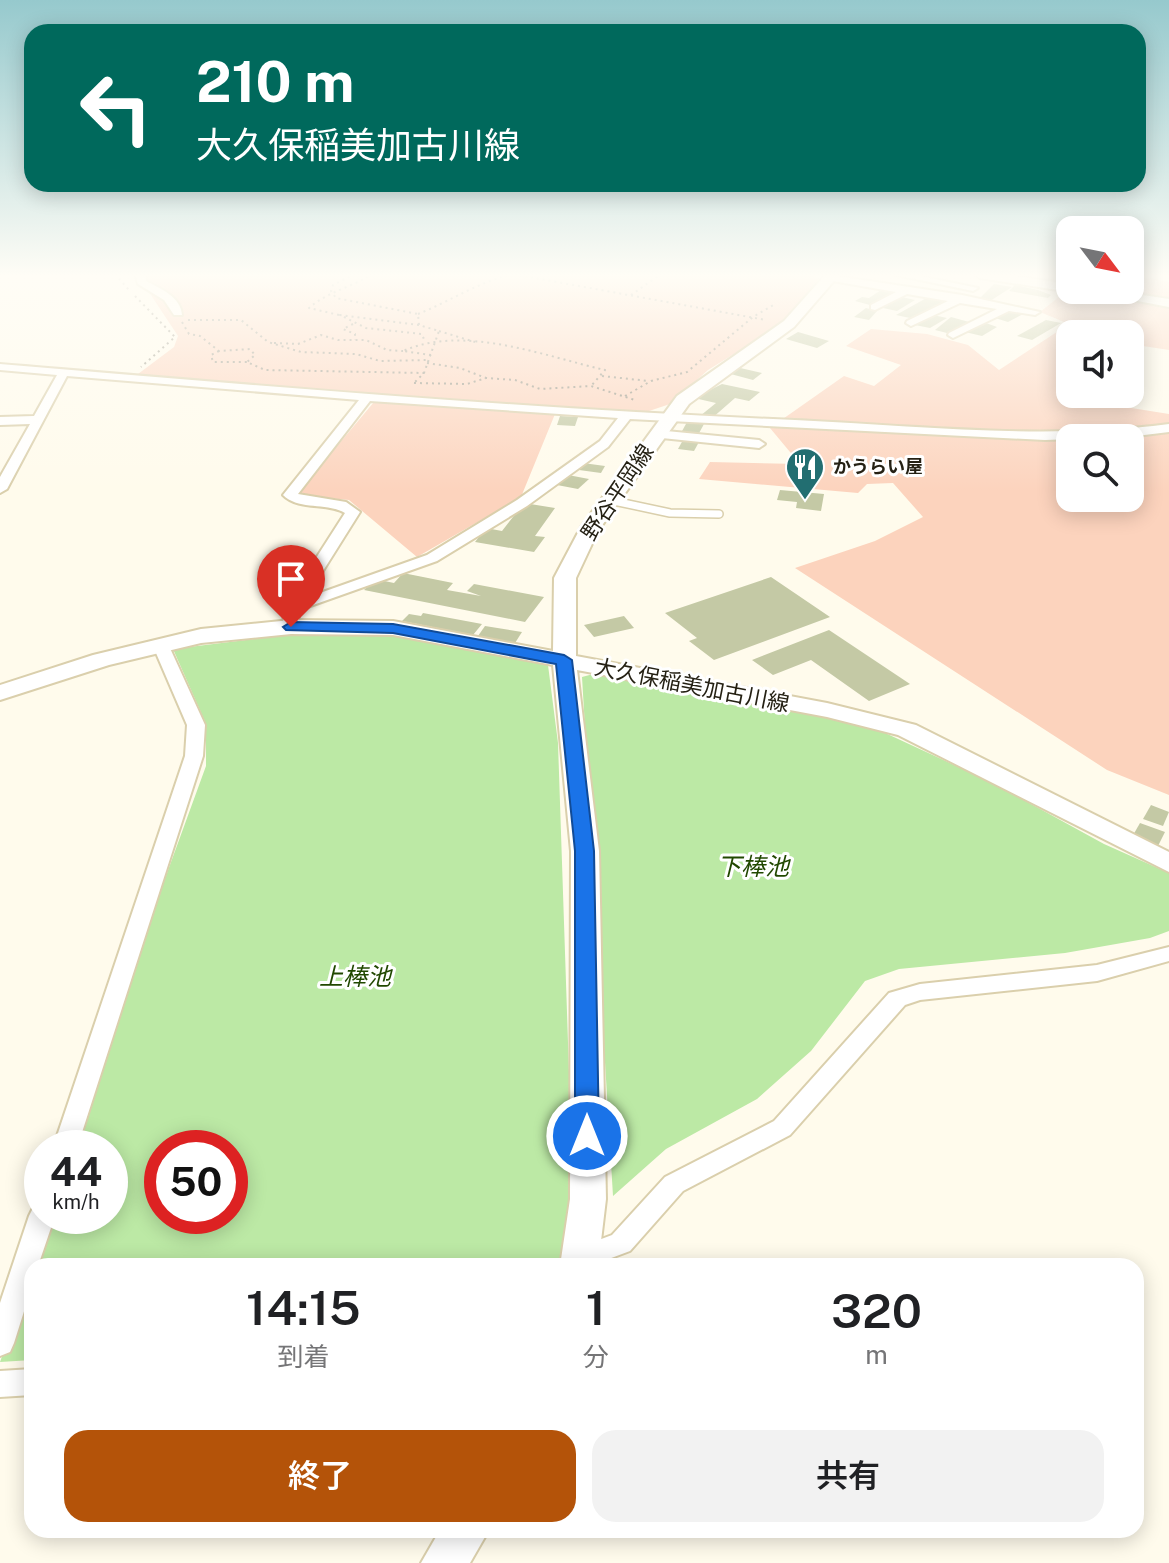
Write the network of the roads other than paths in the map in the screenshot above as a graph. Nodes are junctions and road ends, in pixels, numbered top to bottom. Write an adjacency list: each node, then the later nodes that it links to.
1 (747, 347): 8 (main road, 野谷平岡線)
2 (0, 367): 3 (street)
3 (64, 372): 4 (street); 6 (street)
4 (366, 399): 5 (street); 14 (street)
5 (626, 416): 8 (street); 14 (street)
6 (35, 420): 7 (street); 11 (street)
7 (0, 421)
8 (662, 426): 9 (street); 10 (street); 12 (main road, 野谷平岡線)
9 (1169, 428)
10 (759, 444)
11 (0, 489)
12 (609, 500): 13 (lane); 16 (main road, 野谷平岡線)
13 (719, 514)
14 (291, 617): 15 (main road, 大久保稲美加古川線); 16 (main road, 大久保稲美加古川線)
15 (161, 646): 17 (main road, 大久保稲美加古川線); 20 (street)
16 (564, 660): 18 (main road, 大久保稲美加古川線); 23 (main road, 野谷平岡線)
17 (0, 693)
18 (1169, 863)
19 (1169, 954): 24 (street)
20 (71, 1130)
21 (36, 1234): 22 (street)
22 (28, 1258)
23 (581, 1258)
24 (589, 1258)
25 (24, 1270): 26 (street)
26 (0, 1343)
27 (24, 1382): 28 (street)
28 (0, 1384)
29 (461, 1538): 30 (main road)
30 (443, 1563)

